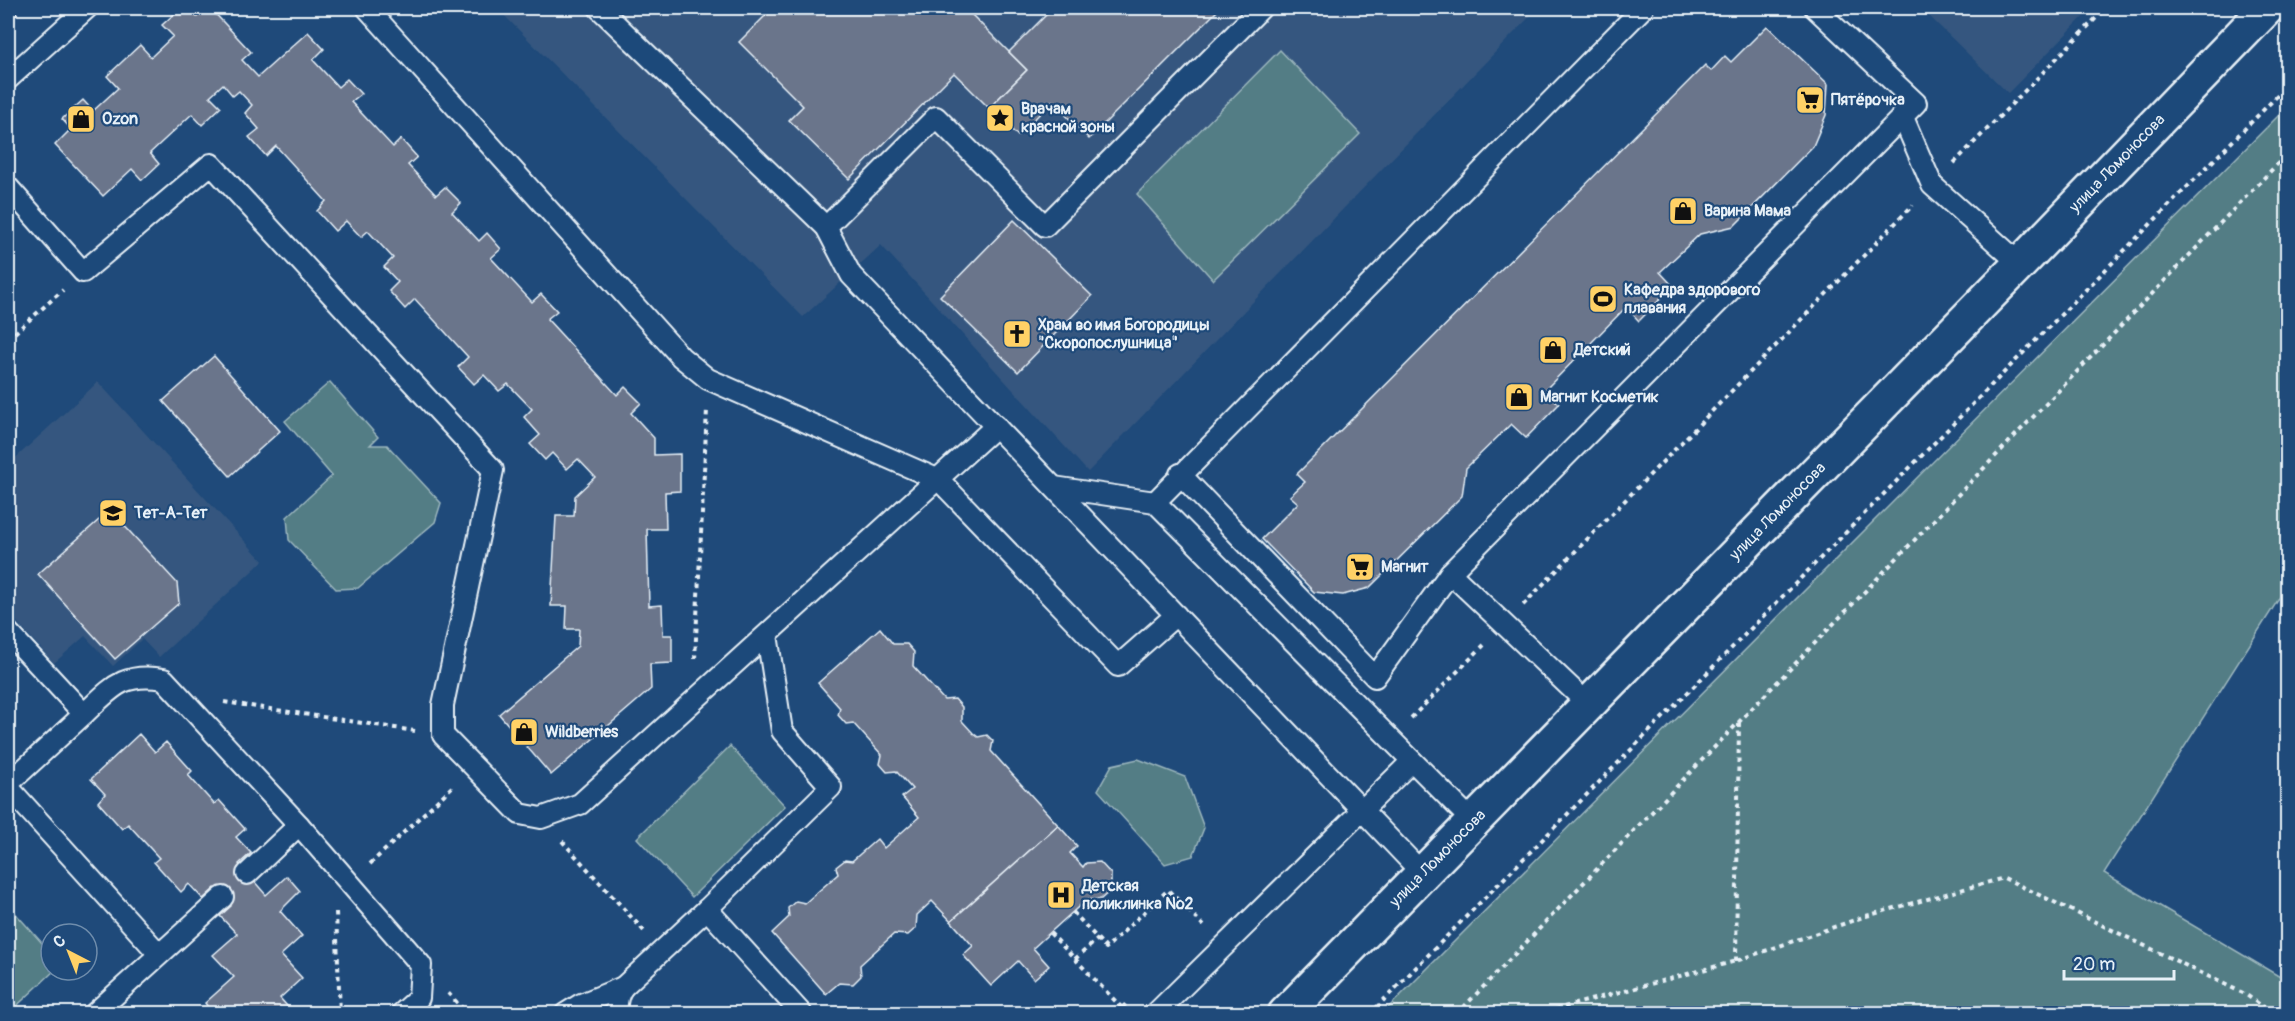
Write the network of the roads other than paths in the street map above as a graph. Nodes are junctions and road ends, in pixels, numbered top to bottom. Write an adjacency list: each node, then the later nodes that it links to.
1 (87, 8): 8 (lane)
2 (368, 8): 15 (lane)
3 (599, 8): 11 (lane)
4 (1261, 8): 11 (lane)
5 (1642, 8): 14 (lane)
6 (1815, 8): 9 (lane)
7 (2267, 8): 12 (main road, улица Ломоносова)
8 (8, 79)
9 (1902, 115): 12 (lane); 18 (lane)
10 (8, 187): 21 (lane)
11 (826, 226): 13 (lane)
12 (2020, 264): 22 (main road, улица Ломоносова)
13 (996, 426): 15 (lane); 16 (lane)
14 (1180, 474): 17 (lane); 18 (lane)
15 (939, 480): 19 (lane); 21 (lane)
16 (1054, 487): 17 (lane); 19 (lane)
17 (1155, 502): 24 (lane)
18 (1450, 573): 22 (lane)
19 (1176, 615): 26 (lane)
20 (8, 632): 23 (lane)
21 (766, 635): 32 (lane)
22 (1589, 705): 27 (main road, улица Ломоносова)
23 (84, 714): 25 (lane); 28 (lane)
24 (1412, 761): 26 (lane); 27 (lane)
25 (8, 785): 33 (lane)
26 (1361, 811): 30 (lane); 40 (lane)
27 (1474, 823): 30 (main road, улица Ломоносова)
28 (299, 825): 29 (lane); 36 (lane)
29 (247, 874)
30 (1422, 874): 41 (main road, улица Ломоносова)
31 (223, 897): 33 (lane)
32 (707, 909): 34 (lane); 39 (lane)
33 (159, 954): 35 (lane)
34 (623, 987): 37 (lane); 38 (lane)
35 (94, 1014)
36 (401, 1014)
37 (565, 1014)
38 (617, 1014)
39 (802, 1014)
40 (1155, 1014)
41 (1285, 1014)

